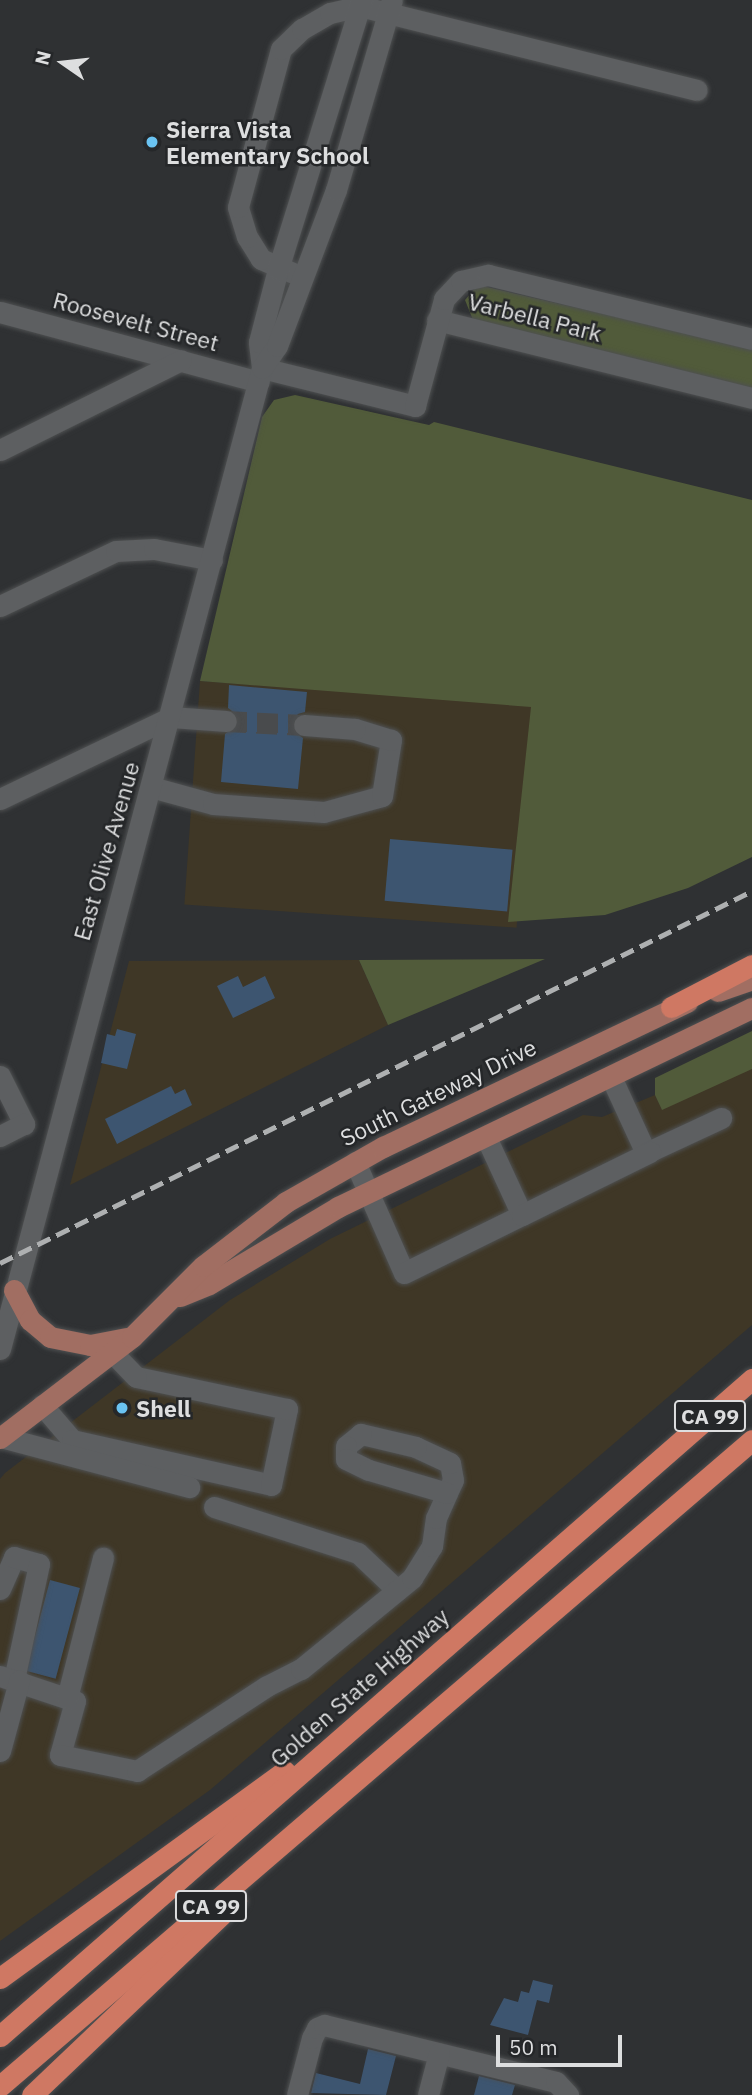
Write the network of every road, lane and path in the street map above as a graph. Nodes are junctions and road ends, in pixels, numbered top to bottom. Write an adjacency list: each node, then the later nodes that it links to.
1 (361, 3): 2 (street); 4 (street, East Olive Avenue); 4 (street)
2 (390, 7): 3 (street); 5 (street, East Olive Avenue)
3 (697, 90)
4 (278, 269): 5 (street); 10 (street, East Olive Avenue)
5 (300, 276): 10 (street, East Olive Avenue)
6 (0, 312): 9 (street, Roosevelt Street)
7 (438, 320): 8 (street, Varbella Park); 10 (street, Roosevelt Street); 11 (street, Varbella Park)
8 (752, 339)
9 (181, 360): 10 (street, Roosevelt Street); 12 (street)
10 (261, 375): 13 (street, East Olive Avenue)
11 (752, 398)
12 (0, 450)
13 (212, 560): 14 (street); 15 (street, East Olive Avenue)
14 (0, 606)
15 (171, 717): 16 (street); 18 (street, East Olive Avenue); 19 (street)
16 (226, 721)
17 (304, 725): 18 (street)
18 (151, 787): 29 (street, East Olive Avenue)
19 (0, 799)
20 (752, 965): 22 (highway)
21 (752, 979): 22 (main road, South Gateway Drive)
22 (671, 1007): 24 (main road, South Gateway Drive)
23 (752, 1008): 26 (main road, South Gateway Drive)
24 (596, 1044): 26 (main road); 33 (main road, South Gateway Drive)
25 (0, 1076): 28 (street)
26 (611, 1077): 31 (main road, South Gateway Drive); 32 (street)
27 (721, 1118): 32 (street)
28 (24, 1125): 29 (street); 30 (street)
29 (54, 1134): 36 (street, East Olive Avenue)
30 (0, 1136)
31 (486, 1137): 34 (main road, South Gateway Drive); 35 (street)
32 (650, 1152): 35 (street)
33 (355, 1162): 34 (street); 37 (main road, South Gateway Drive)
34 (368, 1193): 35 (street); 37 (main road, South Gateway Drive)
35 (522, 1215)
36 (14, 1290): 38 (main road); 39 (street, East Olive Avenue)
37 (175, 1298): 38 (main road, South Gateway Drive)
38 (132, 1337): 40 (main road, South Gateway Drive)
39 (0, 1349)
40 (112, 1352): 42 (main road, South Gateway Drive); 42 (street)
41 (752, 1379): 52 (highway, Golden State Highway / CA 99)
42 (42, 1405): 43 (main road, South Gateway Drive)
43 (0, 1437): 45 (street)
44 (752, 1440): 54 (highway, CA 99)
45 (189, 1487)
46 (447, 1493): 46 (street); 50 (street)
47 (214, 1507): 50 (street)
48 (103, 1558): 53 (street)
49 (0, 1589): 51 (street)
50 (397, 1590): 53 (street)
51 (11, 1679): 53 (street); 55 (street)
52 (397, 1689): 56 (highway); 57 (highway, Golden State Highway / CA 99)
53 (67, 1698)
54 (422, 1725): 59 (highway, CA 99); 60 (highway)
55 (0, 1751)
56 (0, 1978)
57 (0, 2036)
58 (439, 2053): 61 (street); 62 (street); 63 (street)
59 (0, 2086)
60 (32, 2095)
61 (297, 2095)
62 (428, 2095)
63 (568, 2095)

